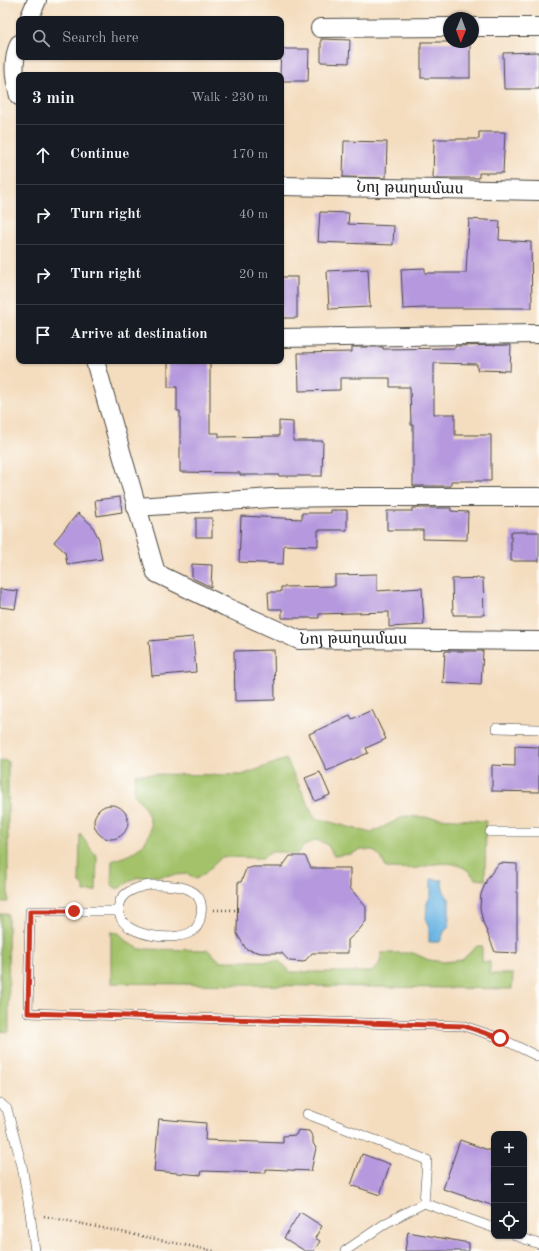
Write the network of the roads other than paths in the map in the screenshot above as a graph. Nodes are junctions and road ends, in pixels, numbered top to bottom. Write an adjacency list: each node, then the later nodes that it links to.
1 (37, 0): 2 (street)
2 (30, 16)
3 (479, 27): 4 (street)
4 (539, 27)
5 (320, 28): 6 (street)
6 (443, 28)
7 (16, 54): 8 (street)
8 (16, 84)
9 (284, 186): 10 (street, Նոյ թաղամաս)
10 (539, 191)
11 (539, 334): 12 (street)
12 (284, 338)
13 (96, 364): 15 (street, Նոյ թաղամաս)
14 (539, 498): 15 (street)
15 (136, 507): 16 (street, Նոյ թաղամաս)
16 (539, 641)
17 (496, 728): 18 (lane)
18 (539, 729)
19 (490, 832): 20 (lane)
20 (539, 832)
21 (119, 911): 21 (lane); 22 (lane)
22 (539, 1057)
23 (0, 1103): 29 (lane)
24 (307, 1114): 25 (lane)
25 (424, 1204): 26 (lane); 30 (lane)
26 (491, 1227)
27 (525, 1239): 28 (lane)
28 (539, 1244)
29 (35, 1251)
30 (345, 1251)

